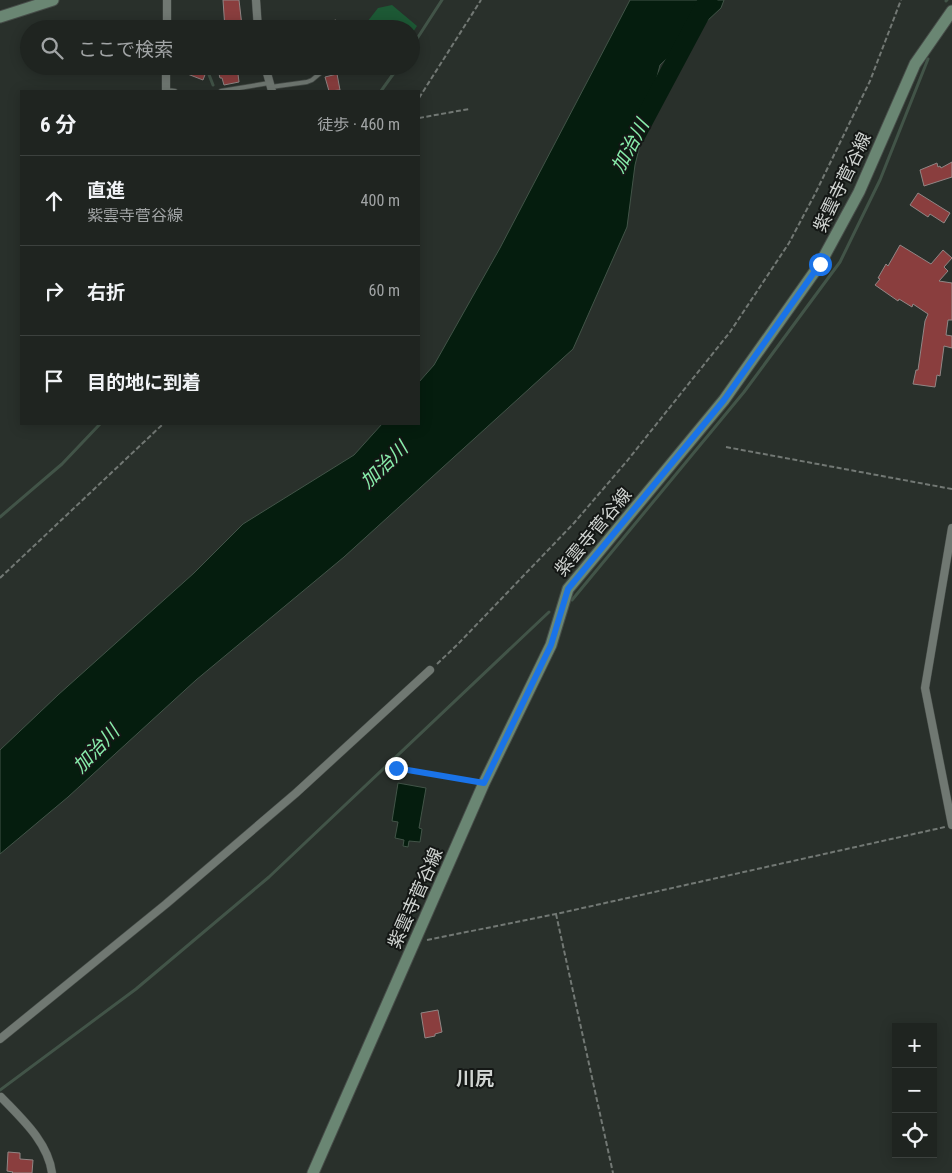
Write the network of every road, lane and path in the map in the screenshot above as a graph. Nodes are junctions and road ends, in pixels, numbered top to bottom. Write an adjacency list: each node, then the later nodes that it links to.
1 (53, 0): 7 (main road)
2 (167, 0): 8 (street)
3 (256, 0): 9 (street)
4 (481, 0): 15 (path)
5 (901, 0): 23 (path)
6 (952, 11): 25 (main road, 紫雲寺菅谷線)
7 (0, 17)
8 (167, 20)
9 (257, 20)
10 (166, 75): 13 (street)
11 (318, 75): 12 (lane)
12 (270, 87): 14 (lane)
13 (166, 90)
14 (233, 90)
15 (420, 96)
16 (469, 109): 17 (path)
17 (420, 118)
18 (162, 425): 22 (path)
19 (726, 448): 20 (path)
20 (952, 489)
21 (952, 528): 26 (street)
22 (0, 578)
23 (430, 670): 29 (street)
24 (396, 768): 25 (path)
25 (484, 783): 28 (main road, 紫雲寺菅谷線)
26 (952, 825): 27 (path)
27 (556, 914): 28 (path); 33 (path)
28 (415, 942): 32 (main road, 紫雲寺菅谷線)
29 (0, 1038)
30 (1, 1097): 31 (street)
31 (52, 1173)
32 (313, 1173)
33 (613, 1173)

